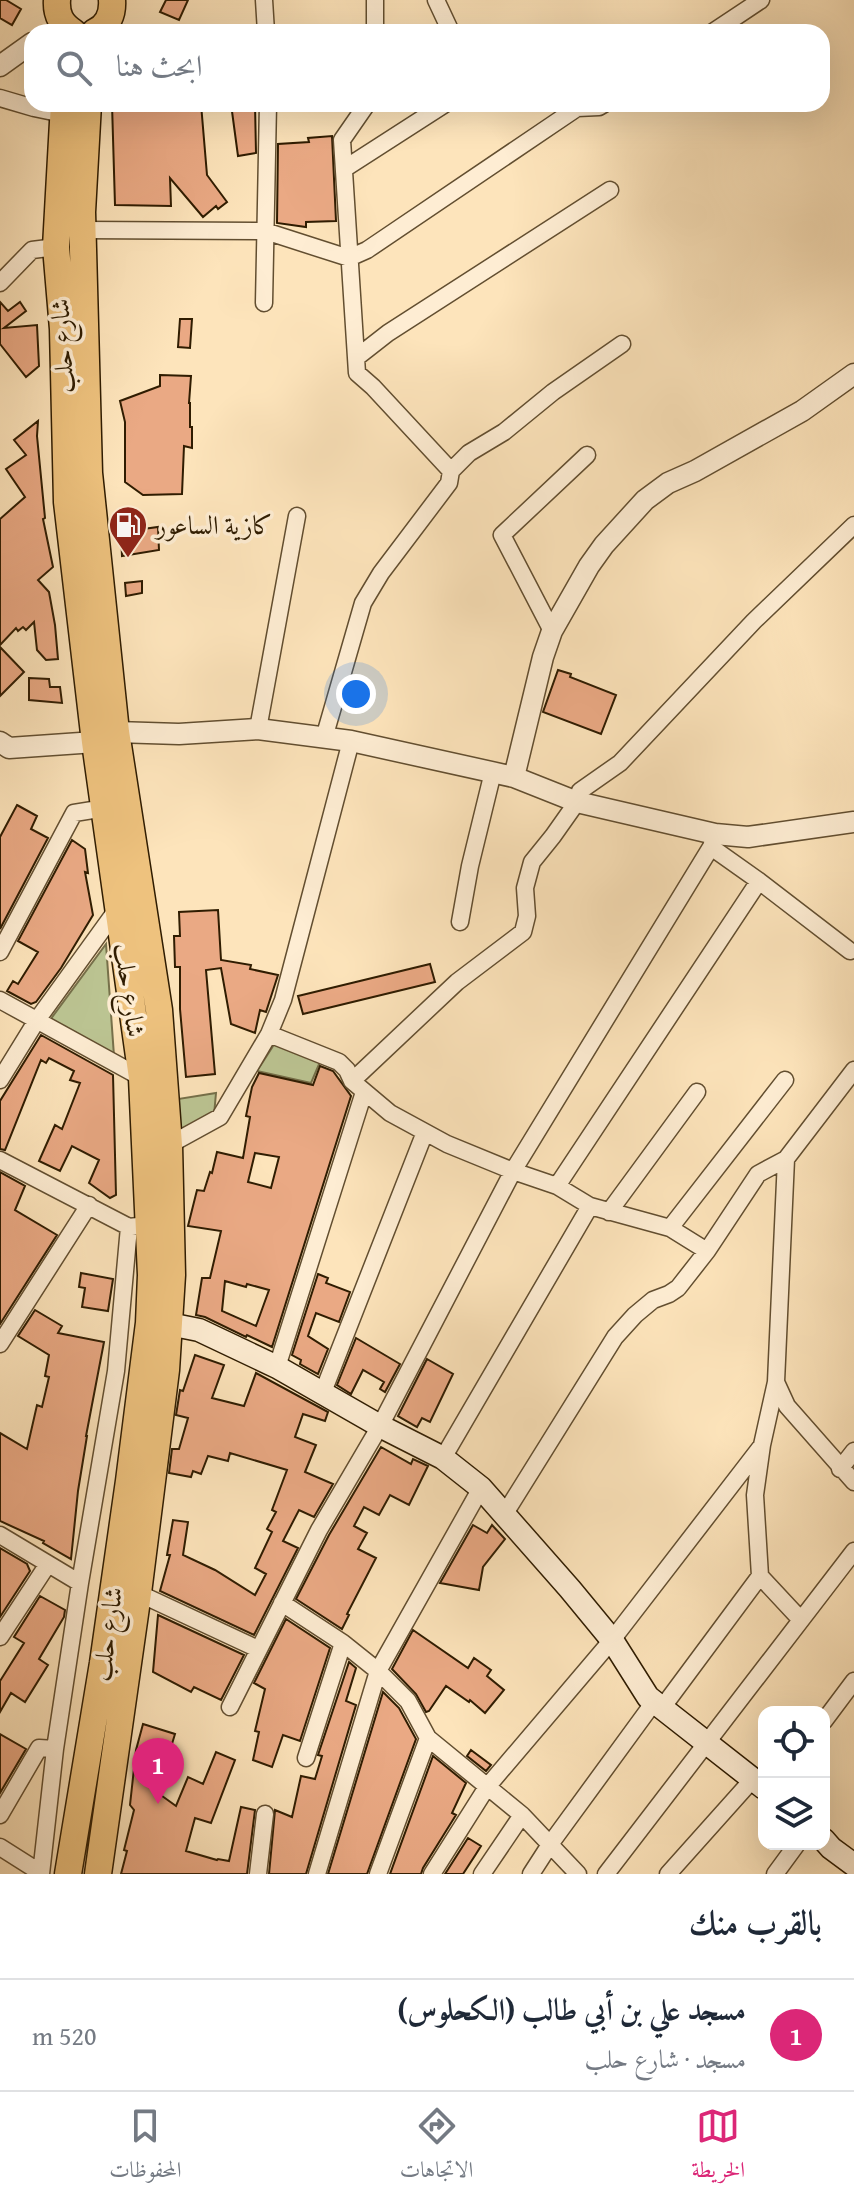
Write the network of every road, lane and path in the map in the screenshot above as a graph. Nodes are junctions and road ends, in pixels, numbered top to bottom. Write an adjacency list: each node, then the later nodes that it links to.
1 (112, 0): 6 (main road)
2 (264, 0): 7 (street)
3 (375, 0): 8 (street)
4 (436, 0): 9 (street)
5 (761, 0): 10 (street)
6 (106, 24)
7 (266, 24)
8 (375, 24)
9 (447, 24)
10 (725, 24)
11 (24, 49): 12 (street)
12 (0, 66)
13 (0, 98): 14 (street)
14 (24, 105)
15 (64, 112): 25 (main road, شارع حلب)
16 (88, 112): 23 (main road, شارع حلب)
17 (268, 112): 24 (street)
18 (361, 112): 21 (street)
19 (433, 112): 21 (street)
20 (571, 112): 26 (street)
21 (344, 169): 26 (street)
22 (610, 190): 30 (street)
23 (82, 230): 24 (street); 38 (main road, شارع حلب)
24 (265, 231): 26 (street); 28 (street)
25 (56, 247): 27 (street); 38 (main road, شارع حلب)
26 (349, 258): 30 (street)
27 (0, 283)
28 (264, 303)
29 (622, 344): 33 (street)
30 (356, 358): 33 (street)
31 (854, 374): 36 (street)
32 (587, 455): 36 (street)
33 (451, 471): 39 (street)
34 (297, 516): 37 (street)
35 (854, 525): 43 (street)
36 (552, 631): 42 (street)
37 (258, 729): 38 (street); 39 (street)
38 (106, 737): 41 (street); 44 (main road, شارع حلب); 62 (main road, شارع حلب)
39 (324, 738): 40 (street)
40 (351, 741): 42 (street); 54 (street)
41 (3, 751)
42 (504, 774): 43 (street); 49 (street)
43 (577, 802): 46 (street); 59 (street)
44 (105, 808): 48 (main road, شارع حلب); 51 (street)
45 (854, 822): 46 (street)
46 (713, 840): 47 (street); 65 (street)
47 (759, 881): 50 (street); 66 (street)
48 (118, 908): 53 (street); 56 (main road, شارع حلب)
49 (460, 922)
50 (850, 951)
51 (0, 952)
52 (0, 1000): 53 (street)
53 (37, 1020): 56 (street); 57 (street)
54 (269, 1034): 59 (street); 62 (street)
55 (854, 1070): 63 (street)
56 (142, 1078): 70 (main road, شارع حلب)
57 (0, 1080)
58 (785, 1080): 71 (street)
59 (358, 1086): 61 (street); 75 (street)
60 (697, 1092): 69 (street)
61 (425, 1132): 65 (street); 77 (street)
62 (169, 1145): 70 (main road, شارع حلب)
63 (786, 1159): 72 (street); 76 (street)
64 (0, 1160): 67 (street)
65 (513, 1171): 66 (street); 78 (street)
66 (557, 1186): 68 (street)
67 (89, 1205): 70 (street); 74 (street)
68 (590, 1206): 69 (street); 81 (street)
69 (609, 1212): 71 (street)
70 (150, 1226): 73 (main road, شارع حلب); 90 (street)
71 (670, 1228): 72 (street)
72 (707, 1251): 85 (street)
73 (159, 1324): 75 (main road); 91 (main road, شارع حلب); 121 (main road, شارع حلب)
74 (0, 1344)
75 (277, 1367): 77 (main road)
76 (776, 1382): 79 (street); 82 (street)
77 (323, 1392): 78 (main road)
78 (380, 1426): 81 (main road); 92 (street)
79 (762, 1445): 89 (street); 95 (street)
80 (854, 1451): 82 (street)
81 (443, 1458): 84 (main road)
82 (840, 1469): 83 (street)
83 (854, 1482)
84 (481, 1488): 85 (main road); 98 (street)
85 (504, 1515): 95 (main road)
86 (0, 1535): 88 (street)
87 (854, 1551): 93 (street)
88 (48, 1564): 90 (street); 94 (street)
89 (760, 1576): 93 (street); 100 (street)
90 (80, 1583): 105 (street)
91 (138, 1593): 97 (street); 122 (main road, شارع حلب)
92 (282, 1603): 96 (street); 97 (street)
93 (801, 1620): 104 (street)
94 (0, 1637)
95 (612, 1640): 100 (main road); 109 (street)
96 (343, 1643): 98 (street); 106 (street)
97 (258, 1649): 101 (street)
98 (378, 1671): 103 (street); 124 (street)
99 (854, 1681): 102 (street)
100 (658, 1705): 104 (main road); 114 (street)
101 (230, 1707)
102 (830, 1713)
103 (428, 1738): 109 (street); 125 (street)
104 (706, 1742): 107 (main road); 130 (street)
105 (55, 1749): 111 (street); 120 (street)
106 (306, 1758)
107 (758, 1782)
108 (758, 1784): 131 (street)
109 (487, 1787): 112 (street); 126 (street)
110 (265, 1814): 123 (street)
111 (0, 1815)
112 (522, 1815): 114 (street); 127 (street)
113 (830, 1838): 118 (main road)
114 (551, 1843): 128 (street); 129 (street)
115 (830, 1846): 119 (main road)
116 (0, 1847): 120 (street)
117 (793, 1850): 132 (street)
118 (854, 1851)
119 (854, 1865)
120 (41, 1874)
121 (68, 1874)
122 (98, 1874)
123 (258, 1874)
124 (317, 1874)
125 (378, 1874)
126 (432, 1874)
127 (482, 1874)
128 (531, 1874)
129 (578, 1874)
130 (606, 1874)
131 (668, 1874)
132 (775, 1874)

